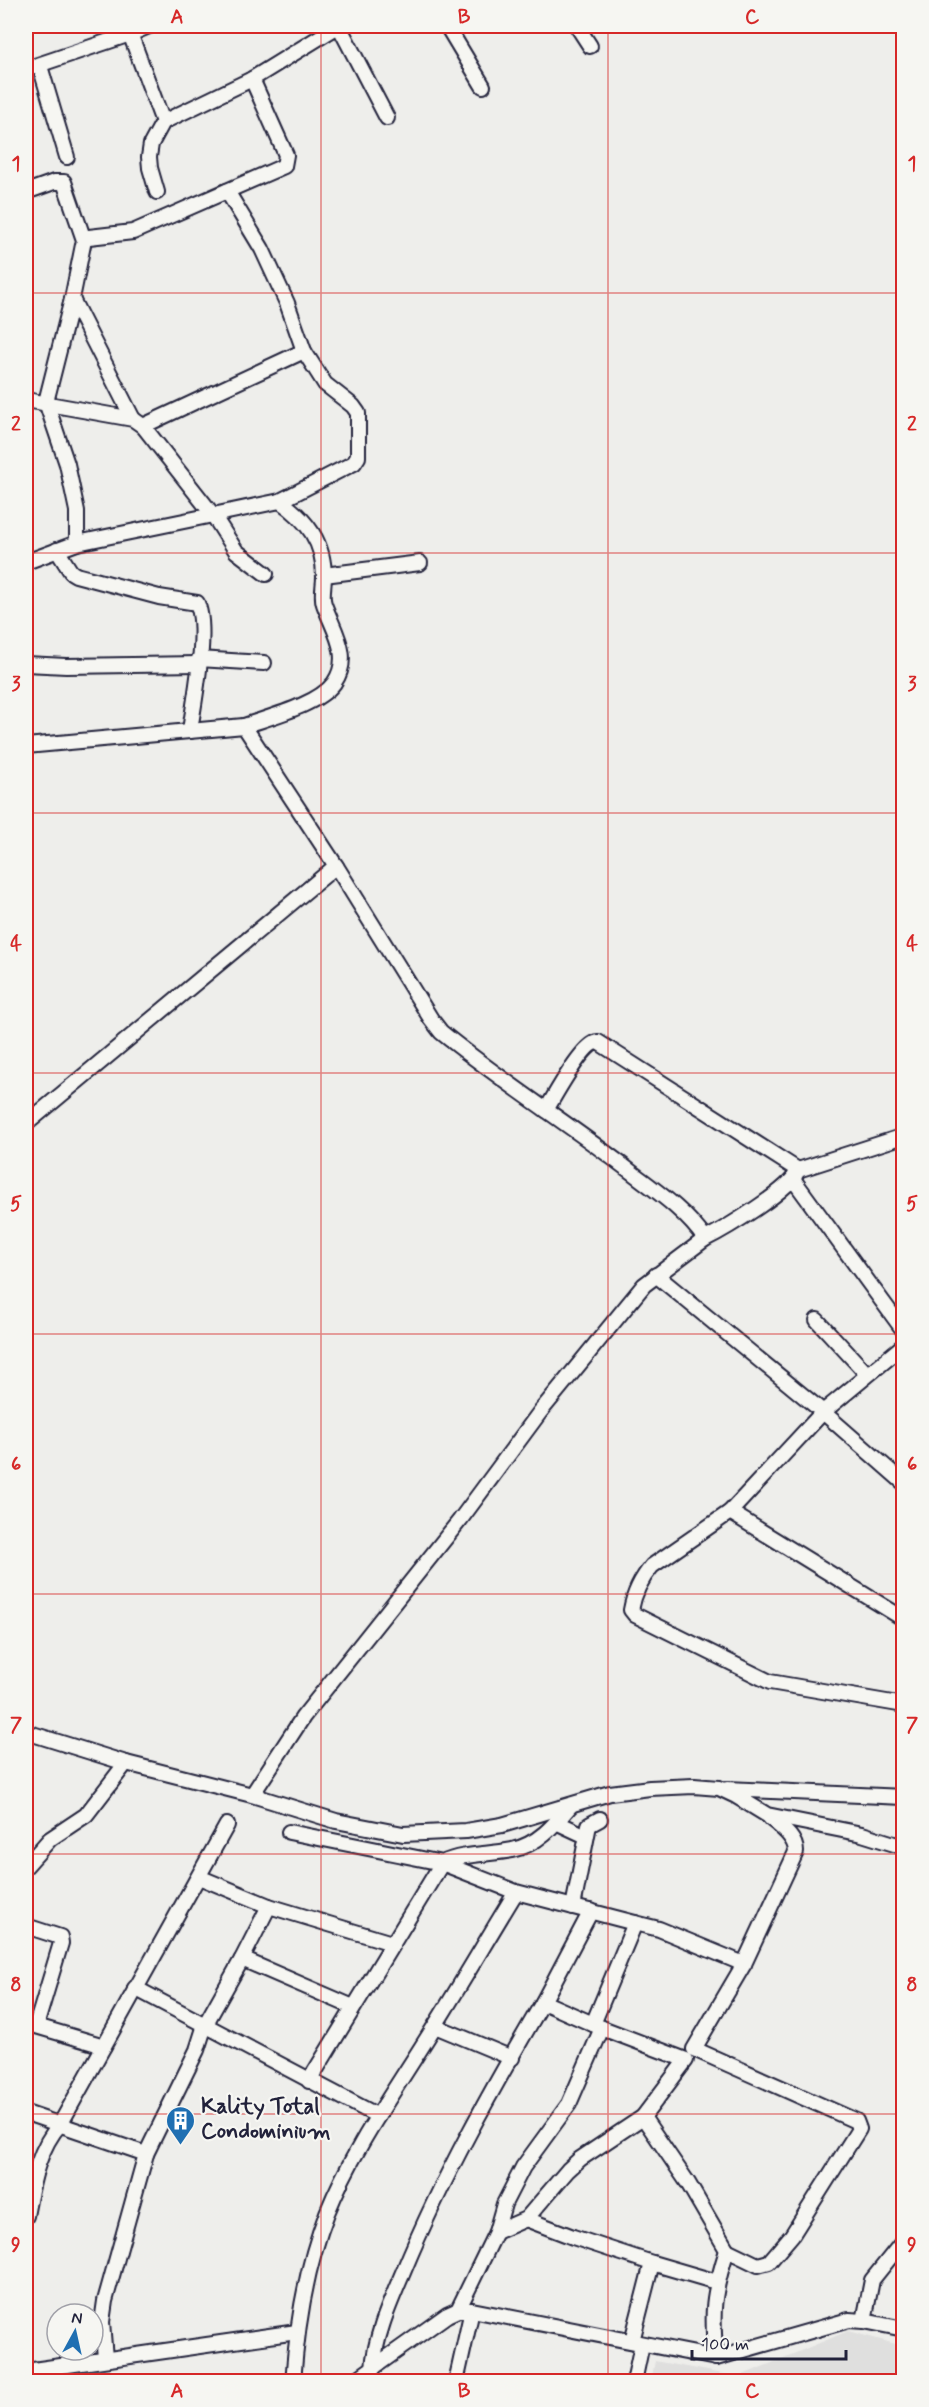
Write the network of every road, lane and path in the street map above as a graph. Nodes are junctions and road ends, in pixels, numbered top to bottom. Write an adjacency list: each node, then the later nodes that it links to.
1 (149, 26): 5 (street)
2 (338, 26): 9 (street); 11 (street)
3 (447, 26): 10 (street)
4 (578, 26): 6 (street)
5 (129, 30): 7 (street); 12 (street)
6 (590, 46)
7 (40, 66): 8 (street); 13 (street)
8 (26, 69)
9 (252, 79): 12 (street); 14 (street)
10 (483, 86)
11 (387, 118)
12 (163, 122): 16 (street)
13 (67, 157)
14 (226, 191): 17 (street); 19 (street)
15 (26, 192): 17 (street)
16 (157, 192)
17 (84, 240): 18 (street)
18 (72, 298): 21 (street); 22 (street)
19 (304, 351): 22 (street); 23 (street)
20 (26, 400): 21 (street)
21 (46, 402): 22 (street); 25 (street)
22 (138, 423): 24 (street)
23 (280, 501): 24 (street); 30 (street)
24 (213, 515): 25 (street); 29 (street)
25 (77, 543): 26 (street)
26 (57, 550): 27 (street); 31 (street)
27 (26, 562)
28 (420, 563): 30 (street)
29 (266, 574)
30 (324, 575): 34 (street)
31 (199, 661): 32 (street); 33 (street); 35 (street)
32 (264, 663)
33 (26, 664)
34 (244, 726): 35 (street); 37 (street)
35 (190, 731): 36 (street)
36 (26, 746)
37 (336, 866): 38 (street); 39 (street)
38 (546, 1110): 41 (street); 42 (street)
39 (26, 1124)
40 (903, 1137): 41 (street)
41 (795, 1174): 42 (street); 45 (street)
42 (705, 1239): 43 (street)
43 (656, 1275): 48 (street); 56 (street)
44 (817, 1320): 47 (street)
45 (903, 1331)
46 (903, 1345): 47 (street)
47 (867, 1374): 48 (street)
48 (823, 1412): 49 (street); 50 (street)
49 (903, 1483)
50 (730, 1512): 51 (street); 52 (street)
51 (903, 1619)
52 (903, 1705)
53 (26, 1732): 54 (street)
54 (126, 1763): 56 (street); 67 (street)
55 (719, 1788): 57 (street); 58 (street); 59 (street)
56 (252, 1795): 58 (street)
57 (903, 1797)
58 (572, 1803): 61 (street)
59 (767, 1815): 65 (street); 77 (street)
60 (600, 1819): 64 (street)
61 (556, 1822): 64 (street); 66 (street)
62 (227, 1825): 68 (street)
63 (289, 1832): 66 (street)
64 (586, 1836): 71 (street)
65 (903, 1847)
66 (442, 1863): 69 (street); 75 (street)
67 (26, 1866)
68 (199, 1877): 70 (street); 78 (street)
69 (516, 1892): 71 (street); 82 (street)
70 (268, 1906): 75 (street); 76 (street)
71 (573, 1907): 72 (street)
72 (591, 1911): 73 (street); 79 (street)
73 (635, 1923): 77 (street); 83 (street)
74 (26, 1926): 81 (street)
75 (392, 1943): 80 (street)
76 (243, 1959): 80 (street); 84 (street)
77 (744, 1964): 86 (street)
78 (135, 1988): 84 (street); 85 (street)
79 (543, 2002): 83 (street); 87 (street)
80 (353, 2007): 88 (street)
81 (31, 2025): 85 (street)
82 (435, 2026): 87 (street); 90 (street)
83 (598, 2026): 86 (street); 96 (street)
84 (210, 2028): 88 (street); 93 (street)
85 (104, 2046): 92 (street)
86 (690, 2055): 91 (street); 98 (street)
87 (512, 2058): 111 (street)
88 (309, 2081): 90 (street)
89 (26, 2113): 92 (street)
90 (378, 2116): 106 (street)
91 (643, 2117): 95 (street); 98 (street)
92 (61, 2123): 93 (street); 94 (street)
93 (146, 2154): 101 (street)
94 (26, 2216)
95 (526, 2219): 96 (street); 99 (street)
96 (496, 2232): 102 (street)
97 (903, 2240): 104 (street)
98 (727, 2250): 100 (street)
99 (652, 2263): 100 (street); 107 (street)
100 (717, 2282): 109 (street)
101 (105, 2302)
102 (458, 2310): 103 (street); 111 (street)
103 (472, 2310): 107 (street); 115 (street)
104 (864, 2321): 105 (street); 109 (street)
105 (903, 2329)
106 (297, 2332): 108 (street); 114 (street)
107 (637, 2343): 109 (street); 116 (street)
108 (105, 2358)
109 (716, 2358)
110 (79, 2362): 112 (street)
111 (373, 2369): 113 (street)
112 (26, 2370)
113 (357, 2380)
114 (293, 2382)
115 (456, 2382)
116 (634, 2382)

